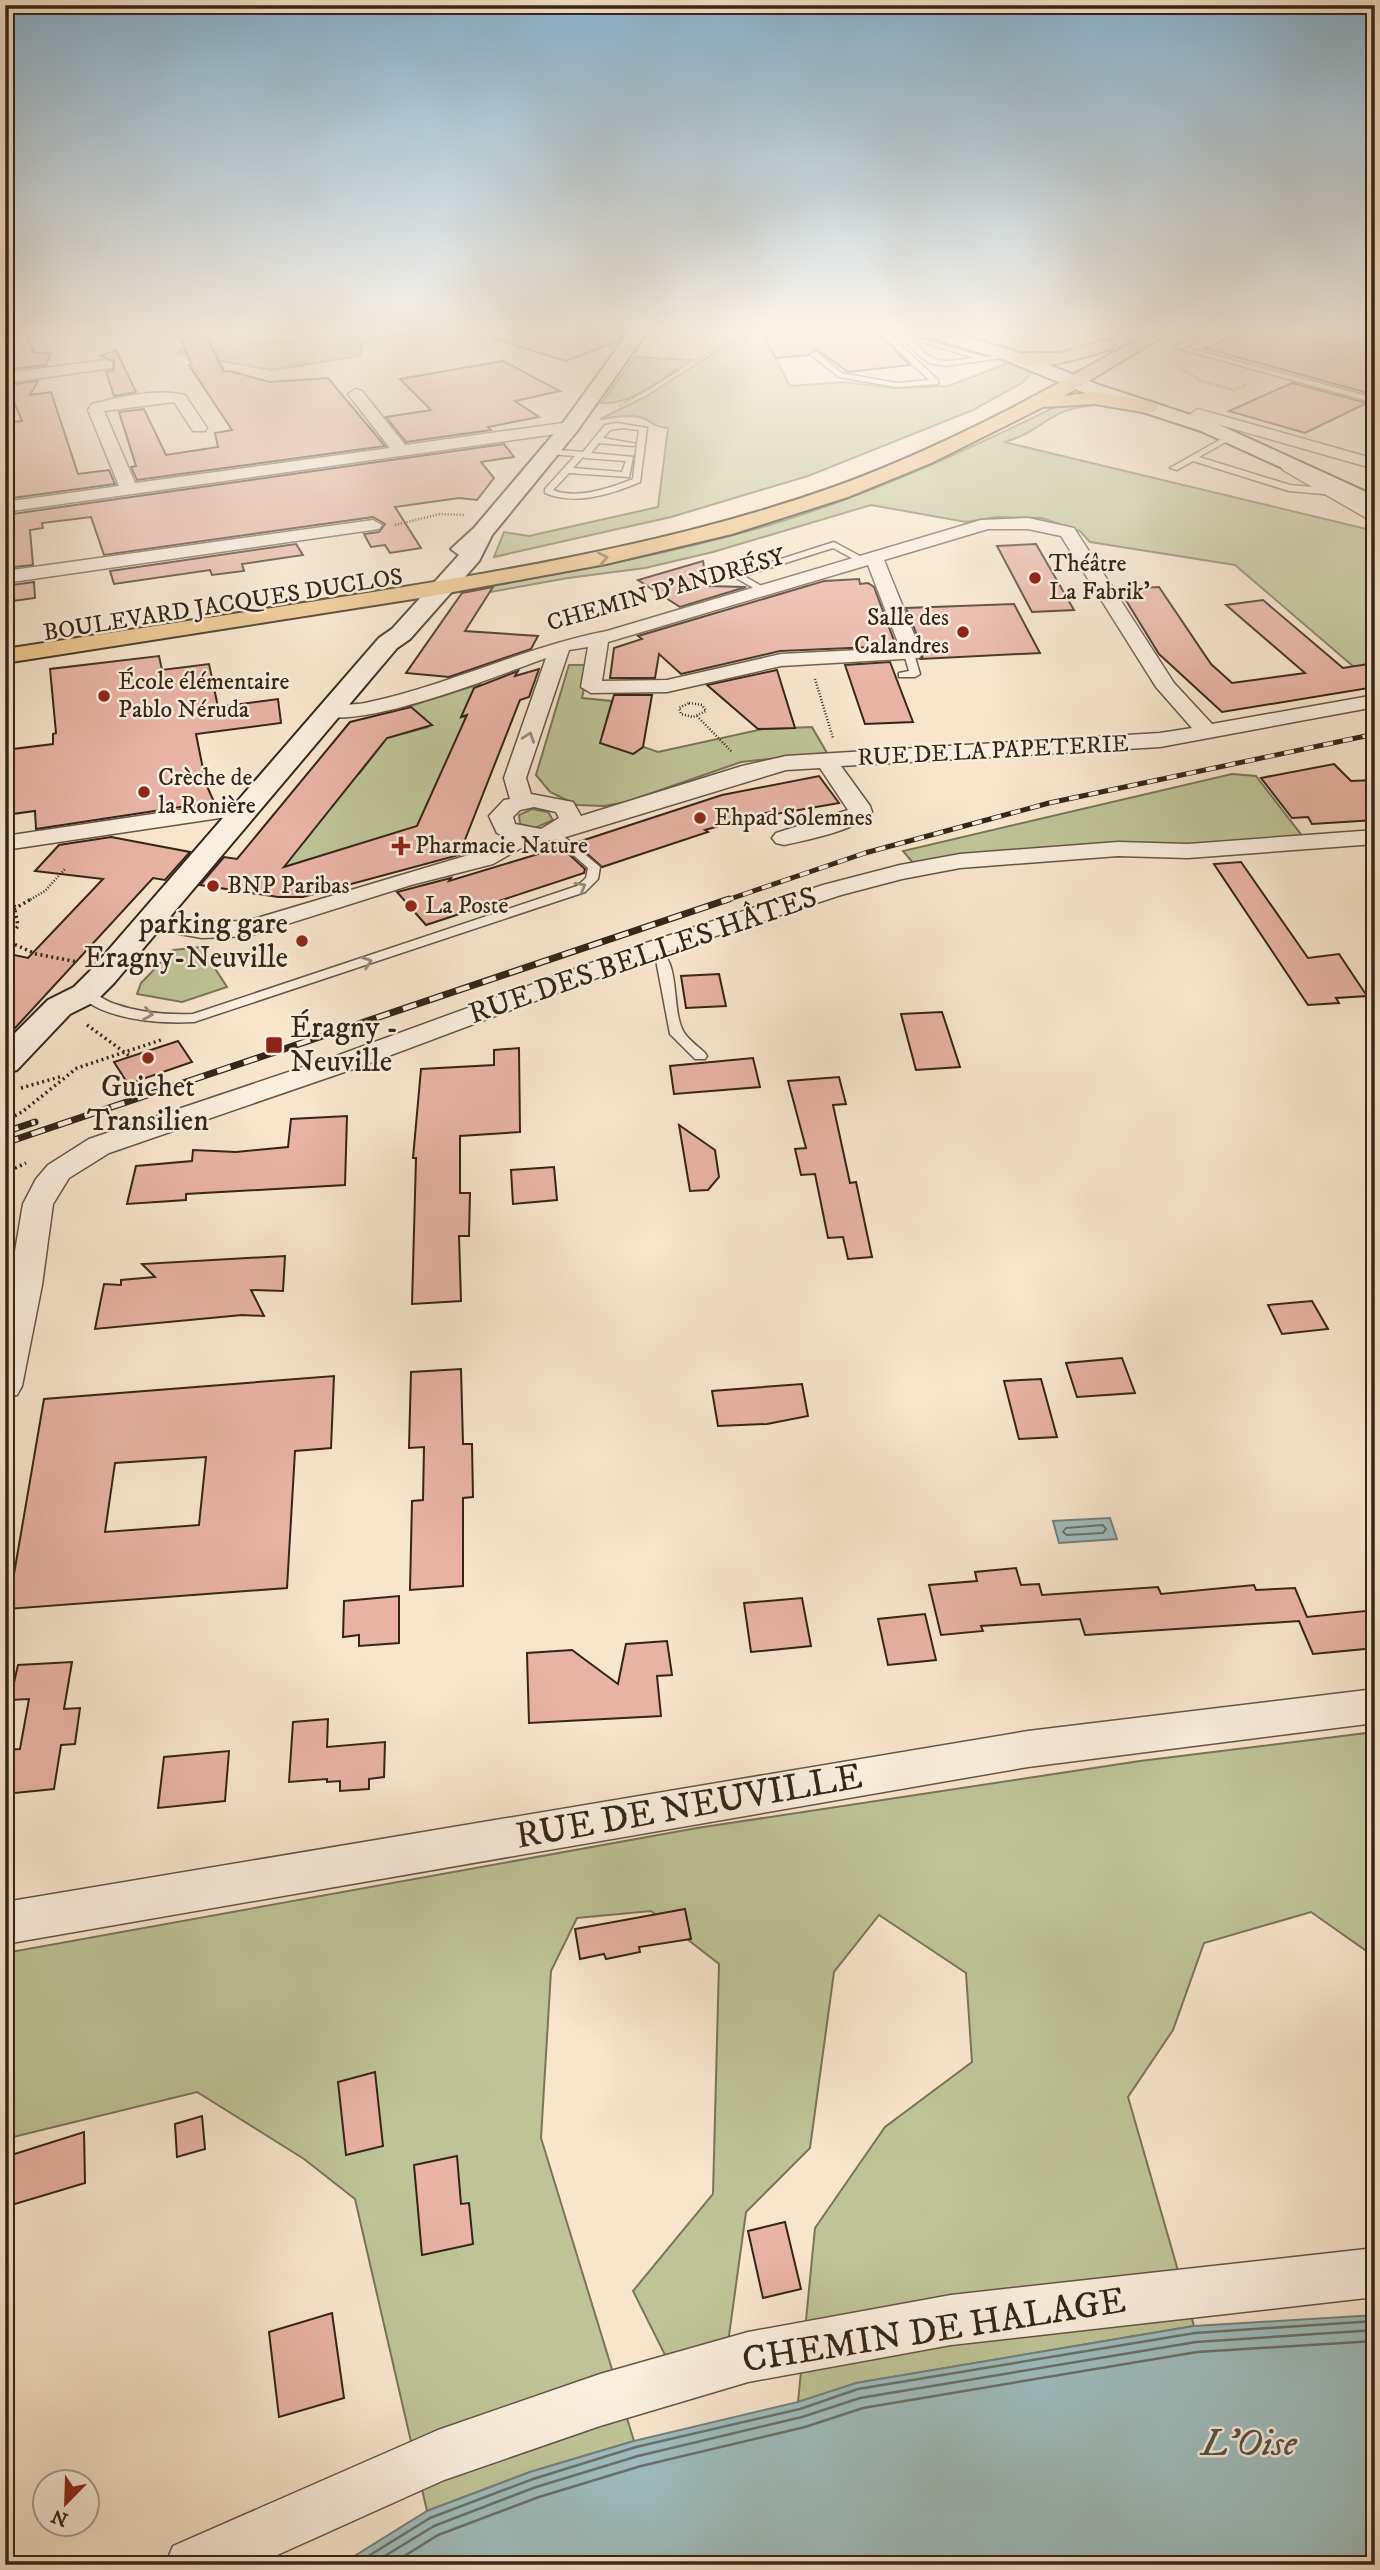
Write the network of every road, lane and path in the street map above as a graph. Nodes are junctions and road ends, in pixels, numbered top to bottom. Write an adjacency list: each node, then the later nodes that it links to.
1 (113, 452): 20 (street)
2 (394, 452): 20 (street)
3 (549, 452): 26 (main road)
4 (560, 452): 14 (lane)
5 (584, 452): 14 (lane)
6 (631, 452): 16 (lane)
7 (640, 452): 19 (lane)
8 (891, 452): 29 (main road)
9 (935, 452): 29 (main road, BOULEVARD JACQUES DUCLOS, one-way to 9)
10 (1202, 452): 15 (lane)
11 (1264, 452): 21 (main road)
12 (1285, 452): 21 (main road)
13 (1327, 452): 17 (street)
14 (582, 454): 16 (lane); 19 (lane)
15 (1192, 458): 18 (lane); 21 (lane)
16 (630, 459): 19 (lane)
17 (1375, 466): 21 (street)
18 (1174, 468)
19 (568, 470)
20 (129, 489): 23 (street)
21 (1344, 493): 22 (main road); 24 (street)
22 (1375, 504)
23 (5, 507)
24 (1375, 518)
25 (373, 525): 26 (path); 28 (street)
26 (488, 526): 29 (main road)
27 (869, 560): 30 (street, CHEMIN D'ANDRÉSY); 30 (lane); 36 (street); 43 (street, CHEMIN D'ANDRÉSY)
28 (5, 577)
29 (441, 581): 31 (main road, BOULEVARD JACQUES DUCLOS); 32 (main road); 33 (main road, BOULEVARD JACQUES DUCLOS)
30 (762, 590): 34 (street, CHEMIN D'ANDRÉSY)
31 (326, 607): 32 (main road); 37 (main road, BOULEVARD JACQUES DUCLOS)
32 (392, 633): 41 (main road)
33 (5, 638)
34 (599, 638): 35 (street, CHEMIN D'ANDRÉSY); 38 (street)
35 (560, 646): 41 (street, CHEMIN D'ANDRÉSY); 47 (street, one-way to 35)
36 (909, 654): 38 (street); 39 (lane)
37 (5, 656)
38 (809, 658): 44 (path)
39 (903, 675)
40 (1375, 701): 43 (street, RUE DE LA PAPETERIE)
41 (330, 711): 48 (main road)
42 (697, 716): 42 (path); 46 (path)
43 (1209, 733): 44 (street, RUE DE LA PAPETERIE)
44 (857, 759): 45 (street, RUE DE LA PAPETERIE)
45 (827, 760): 46 (street, RUE DE LA PAPETERIE); 52 (street)
46 (750, 771): 49 (street, RUE DE LA PAPETERIE)
47 (522, 802): 49 (street); 50 (street)
48 (242, 812): 53 (street); 58 (main road)
49 (561, 823): 50 (street); 61 (lane, one-way to 49)
50 (515, 832): 58 (street)
51 (1375, 837): 60 (street, RUE DES BELLES HÂTES)
52 (784, 838)
53 (9, 843): 56 (path)
54 (65, 869): 57 (path)
55 (5, 879): 56 (path)
56 (14, 880): 57 (path)
57 (14, 909): 59 (path)
58 (149, 922): 61 (main road)
59 (6, 941)
60 (652, 949): 64 (lane); 69 (street, RUE DES BELLES HÂTES)
61 (84, 1008): 63 (path); 67 (main road)
62 (163, 1039): 63 (path)
63 (127, 1051): 65 (path); 66 (path)
64 (700, 1056)
65 (131, 1057)
66 (65, 1076): 67 (path); 68 (path)
67 (8, 1079)
68 (5, 1121)
69 (15, 1287): 70 (street, RUE DES BELLES HÂTES)
70 (5, 1386)
71 (1375, 1706): 72 (street, RUE DE NEUVILLE)
72 (5, 1923)
73 (1375, 2272): 74 (street, CHEMIN DE HALAGE)
74 (192, 2565)

